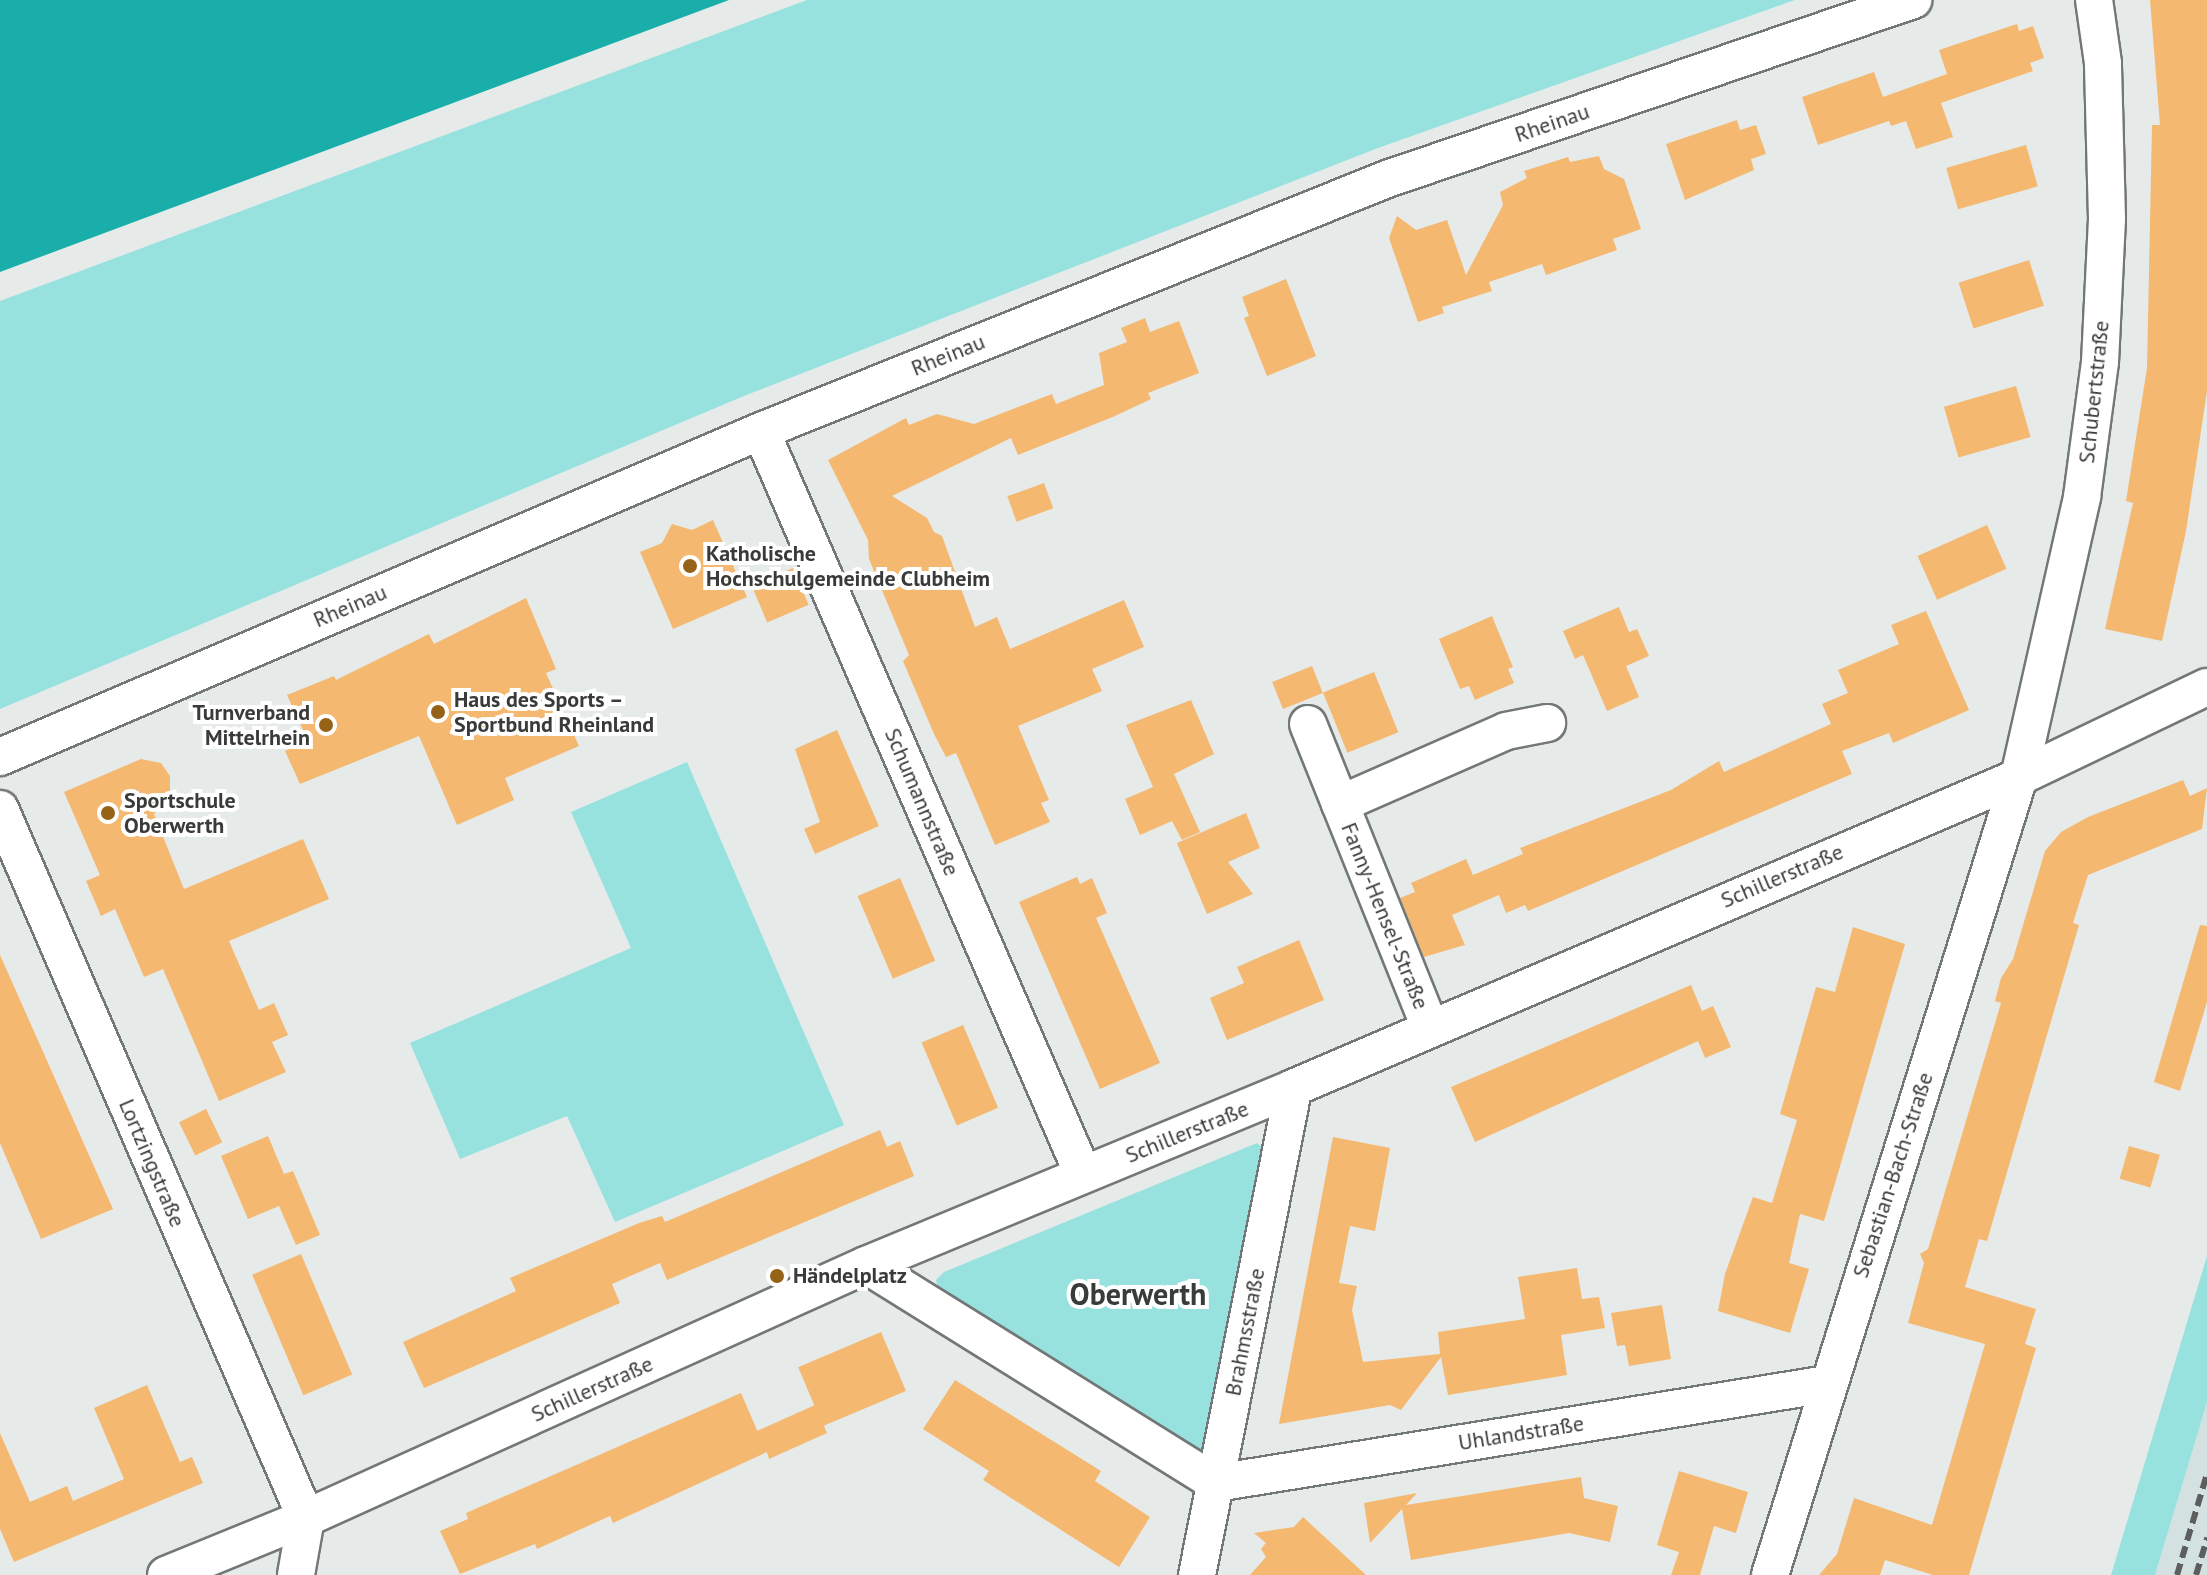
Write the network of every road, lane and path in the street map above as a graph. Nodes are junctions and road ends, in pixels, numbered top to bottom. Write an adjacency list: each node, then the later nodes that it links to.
1 (1913, 0): 3 (street, Rheinau)
2 (2094, 0): 8 (street, Schubertstraße)
3 (761, 431): 7 (street, Rheinau); 13 (street, Schumannstraße)
4 (2207, 687): 8 (street, Schillerstraße)
5 (1547, 723): 9 (street, Fanny-Hensel-Straße)
6 (1308, 724): 9 (street, Fanny-Hensel-Straße)
7 (0, 757)
8 (2019, 777): 11 (street, Schillerstraße); 15 (street, Sebastian-Bach-Straße)
9 (1340, 804): 11 (street, Fanny-Hensel-Straße)
10 (0, 809): 17 (street, Lortzingstraße)
11 (1430, 1028): 12 (street, Schillerstraße)
12 (1293, 1088): 13 (street, Schillerstraße); 16 (street, Brahmsstraße)
13 (1083, 1174): 14 (street, Schillerstraße)
14 (866, 1265): 16 (street); 17 (street, Schillerstraße)
15 (1827, 1384): 16 (street, Uhlandstraße); 21 (street, Sebastian-Bach-Straße)
16 (1216, 1483): 20 (street, Brahmsstraße)
17 (306, 1518): 18 (street, Schillerstraße); 19 (street)
18 (166, 1575)
19 (296, 1575)
20 (1197, 1575)
21 (1770, 1575)

